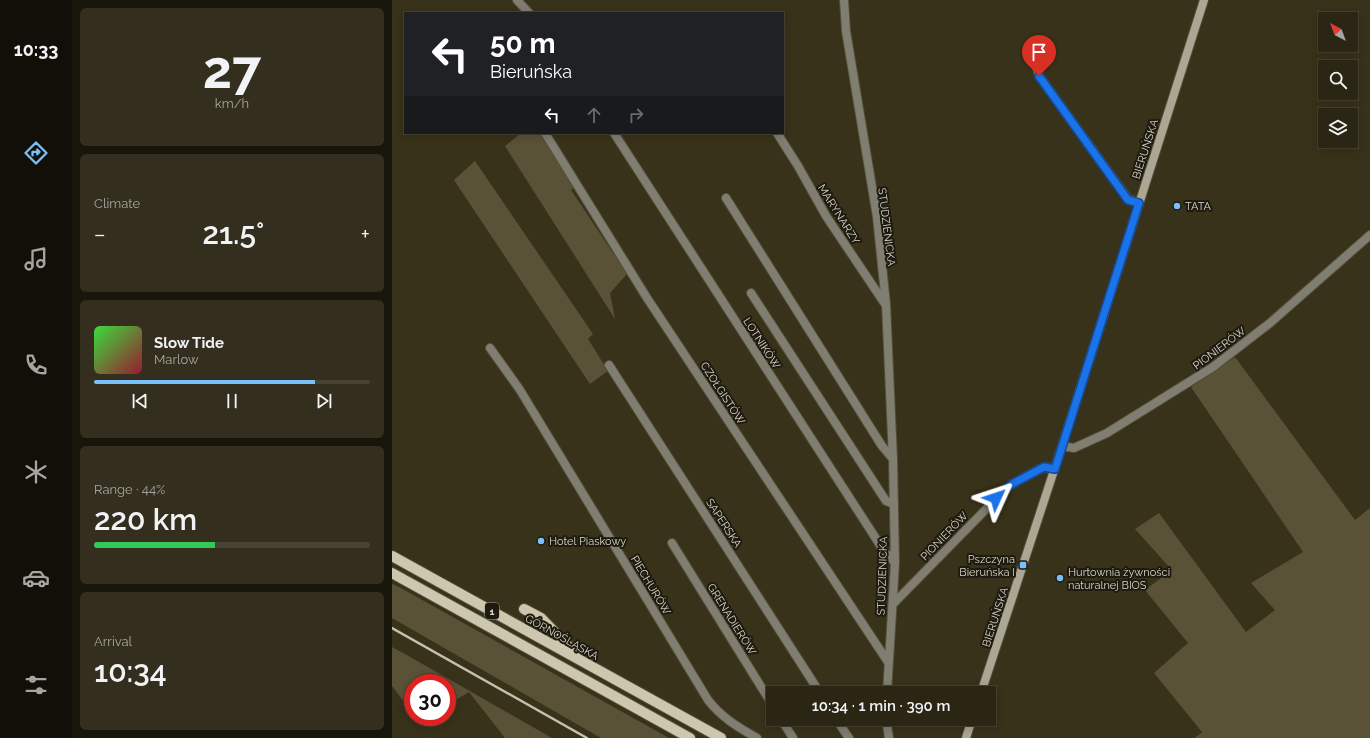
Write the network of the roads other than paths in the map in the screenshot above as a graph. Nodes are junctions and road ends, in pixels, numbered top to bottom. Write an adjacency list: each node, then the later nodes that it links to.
1 (517, 0): 4 (street)
2 (844, 0): 13 (street, STUDZIENICKA)
3 (1204, 0): 10 (main road, BIERUŃSKA)
4 (528, 12)
5 (1031, 44): 10 (street)
6 (546, 134): 26 (street, CZOŁGISTÓW)
7 (615, 134): 22 (street, LOTNIKÓW)
8 (778, 134): 13 (street, MARYNARZY)
9 (726, 198): 17 (street)
10 (1139, 203): 16 (main road, BIERUŃSKA)
11 (1370, 235): 16 (street, PIONIERÓW)
12 (751, 293): 19 (street, LOTNIKÓW)
13 (886, 304): 17 (street, STUDZIENICKA)
14 (490, 348): 38 (street, PIECHURÓW)
15 (609, 365): 28 (street, SAPERSKA)
16 (1062, 446): 18 (main road, BIERUŃSKA)
17 (893, 459): 19 (street, STUDZIENICKA)
18 (1055, 469): 24 (street, PIONIERÓW); 30 (main road, BIERUŃSKA)
19 (894, 504): 22 (street, STUDZIENICKA)
20 (672, 543): 31 (street, GRENADIERÓW)
21 (392, 556): 27 (main road, GÓRNOŚLĄSKA / 1)
22 (895, 563): 24 (street, STUDZIENICKA)
23 (392, 573): 36 (main road, 1)
24 (894, 604): 26 (street, STUDZIENICKA)
25 (524, 609): 27 (main road)
26 (888, 662): 29 (street, STUDZIENICKA)
27 (592, 667): 37 (main road, GÓRNOŚLĄSKA / 1)
28 (815, 686)
29 (887, 686)
30 (983, 686)
31 (766, 695)
32 (785, 726): 39 (street)
33 (841, 726): 40 (street)
34 (887, 726): 41 (street)
35 (970, 726): 42 (main road)
36 (690, 738)
37 (721, 738)
38 (757, 738)
39 (793, 738)
40 (849, 738)
41 (888, 738)
42 (966, 738)

